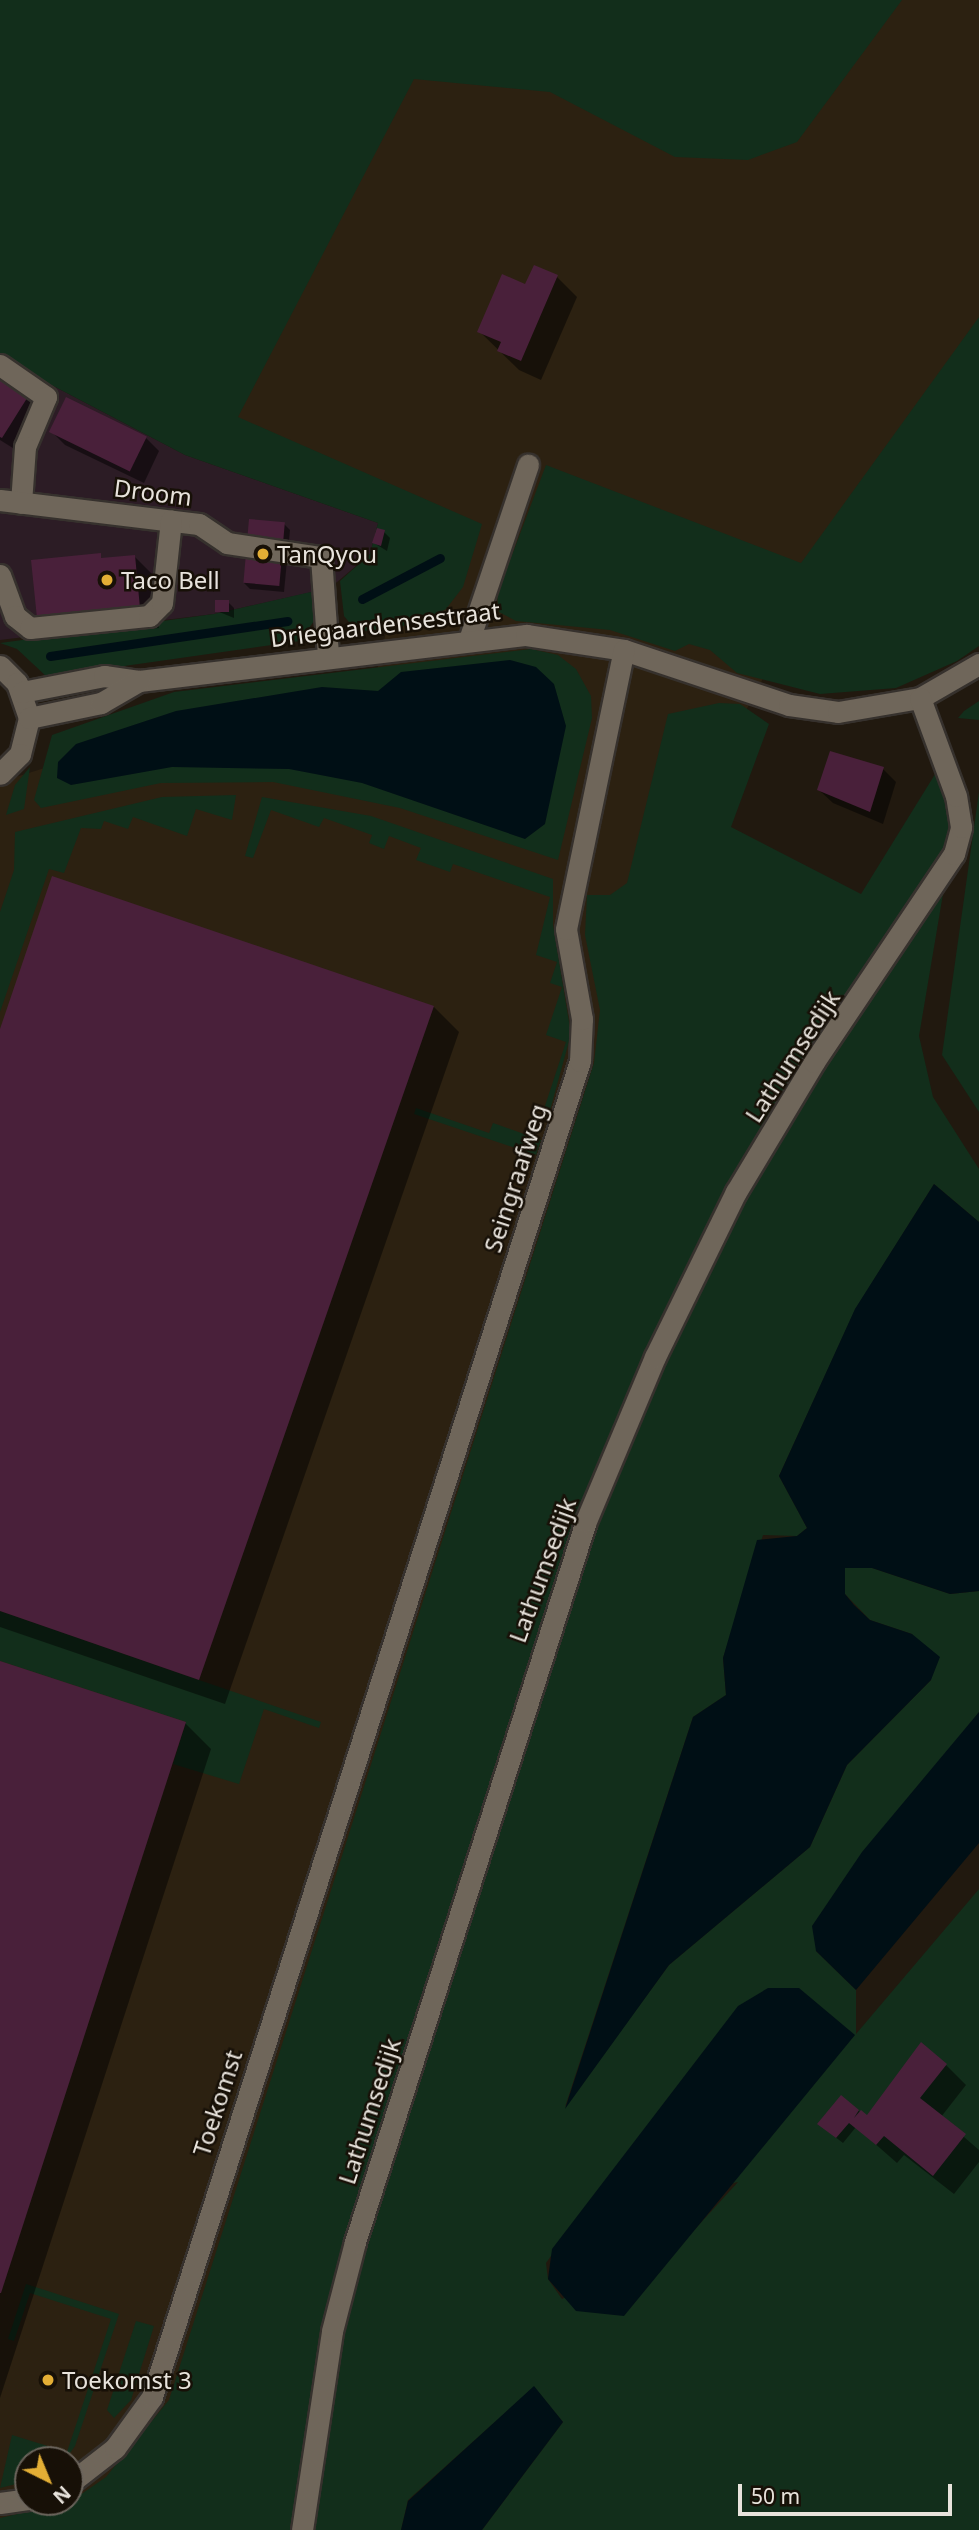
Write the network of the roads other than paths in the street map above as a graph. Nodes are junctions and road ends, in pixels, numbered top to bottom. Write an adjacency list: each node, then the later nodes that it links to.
1 (0, 365): 3 (street)
2 (528, 465): 6 (street)
3 (10, 501): 4 (street, Droom)
4 (171, 520): 5 (street); 8 (street, Droom)
5 (0, 575)
6 (470, 637): 7 (street, Driegaardensestraat); 8 (street, Driegaardensestraat)
7 (624, 650): 13 (street, Driegaardensestraat); 16 (street, Seingraafweg)
8 (328, 655): 11 (street, Driegaardensestraat)
9 (979, 664): 13 (street, Driegaardensestraat)
10 (0, 666): 12 (street)
11 (139, 681): 12 (street, Driegaardensestraat); 14 (street, Driegaardensestraat)
12 (22, 692): 14 (street)
13 (920, 698): 18 (street, Lathumsedijk)
14 (29, 718): 15 (street)
15 (0, 774)
16 (370, 1710): 17 (street, Toekomst)
17 (84, 2472)
18 (302, 2530)

